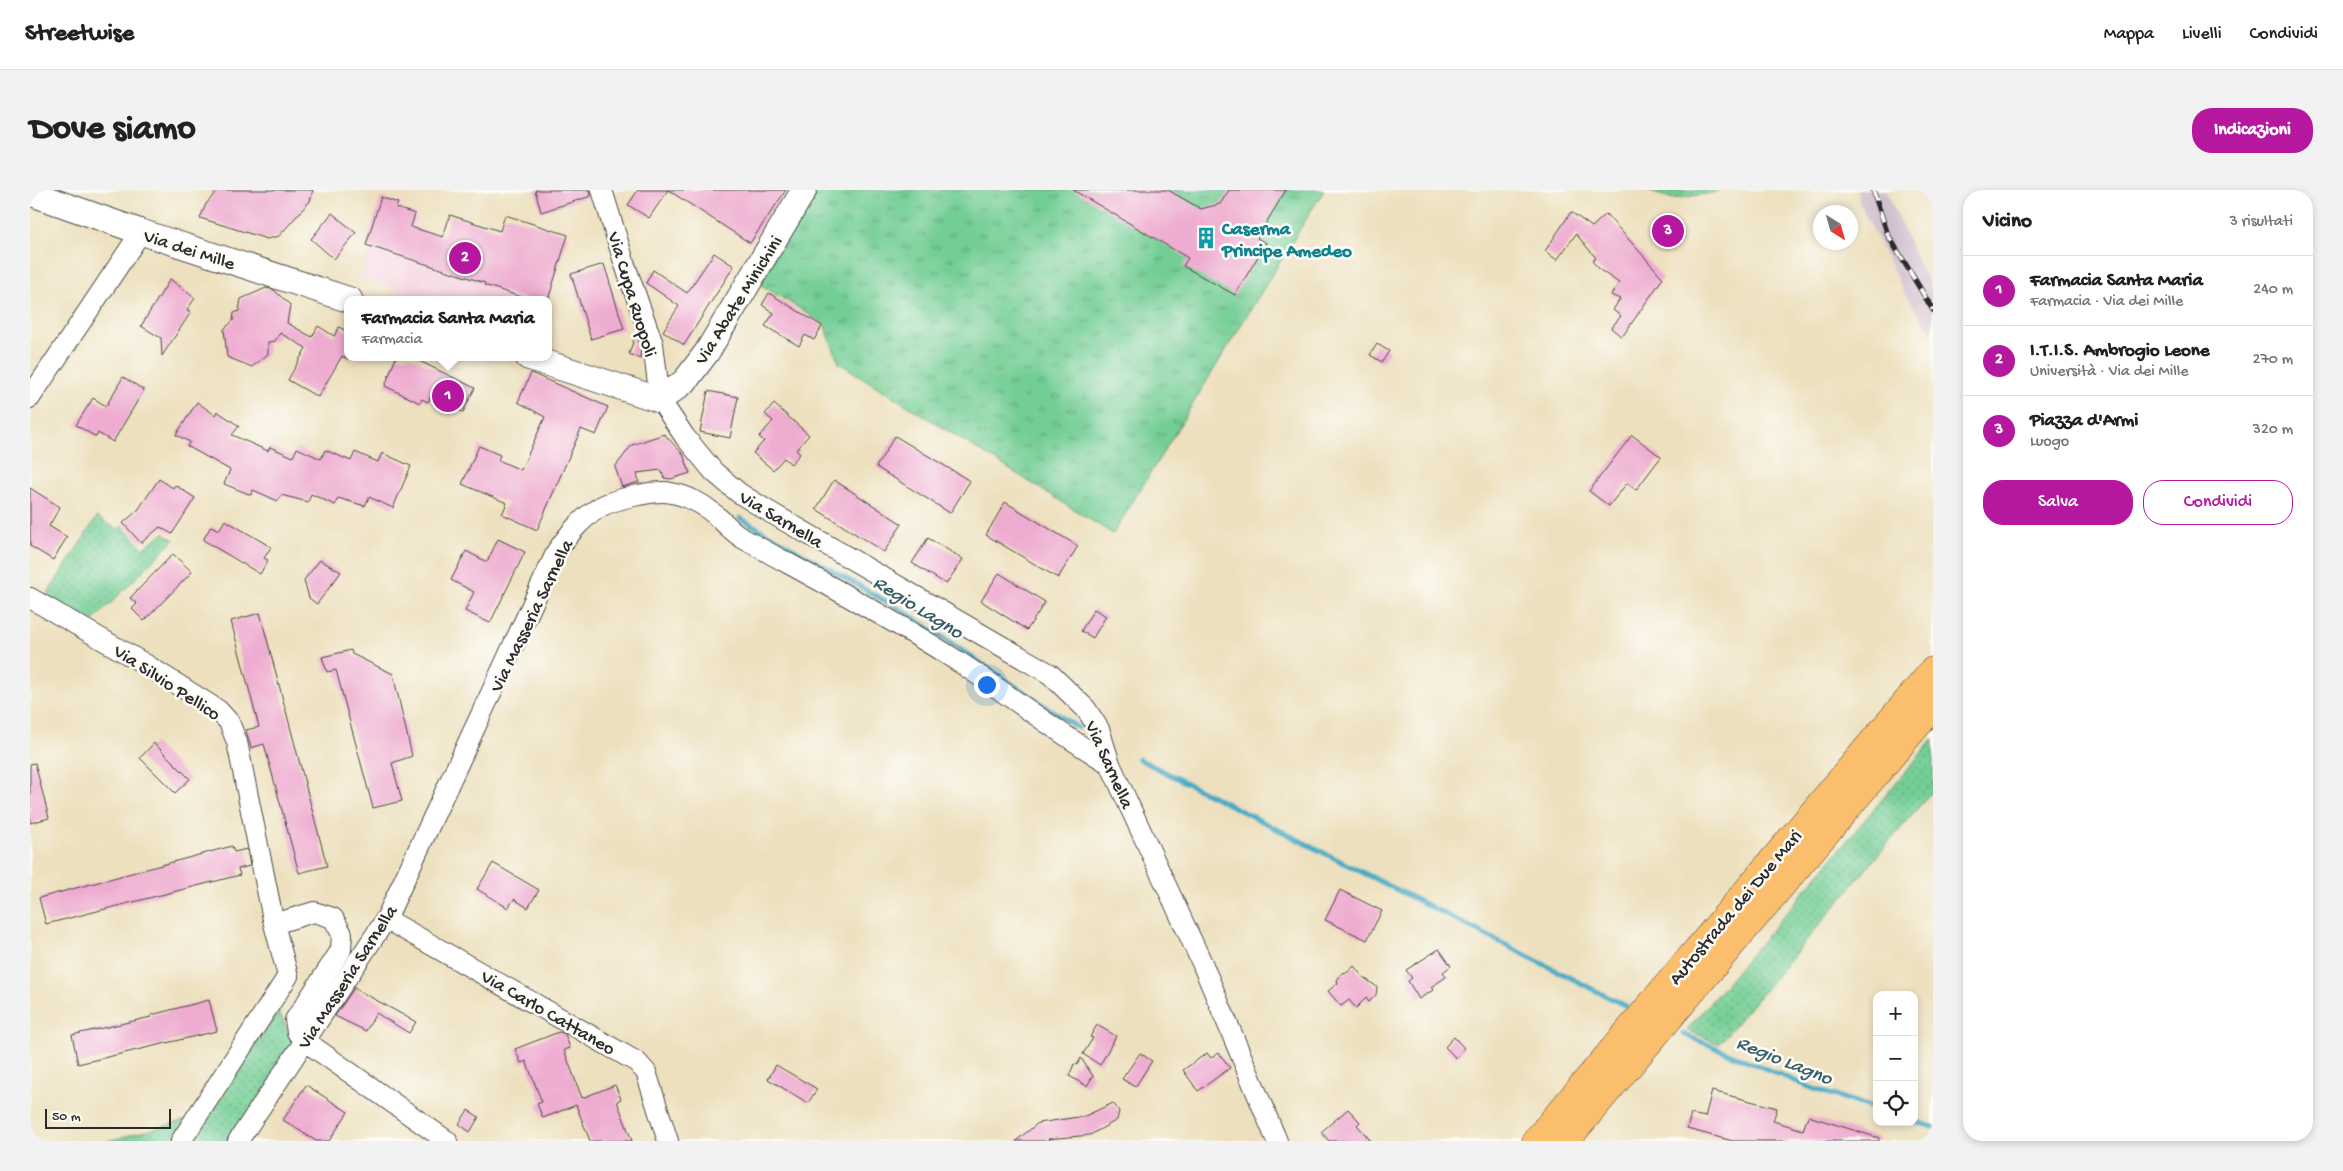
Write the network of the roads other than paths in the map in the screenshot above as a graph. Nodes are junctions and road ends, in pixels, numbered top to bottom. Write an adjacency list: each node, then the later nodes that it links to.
1 (602, 190): 8 (street, Via Cupa Ruopoli)
2 (804, 190): 8 (street, Via Abate Minichini)
3 (30, 194): 4 (street, Via dei Mille)
4 (141, 232): 5 (street, Via dei Mille); 7 (street)
5 (344, 298)
6 (540, 361): 8 (street)
7 (30, 398)
8 (660, 400): 9 (street, Via Sarnella)
9 (739, 493): 10 (street); 14 (street, Via Sarnella)
10 (721, 519): 14 (street, Via Masseria Sarnella); 15 (street, Via Masseria Sarnella)
11 (30, 598): 16 (street, Via Silvio Pellico)
12 (1933, 671): 23 (highway, Autostrada dei Due Mari)
13 (1933, 706): 24 (highway, Autostrada dei Due Mari)
14 (1110, 764): 22 (street, Via Sarnella)
15 (386, 919): 17 (street, Via Masseria Sarnella); 21 (street, Via Carlo Cattaneo)
16 (274, 924): 17 (street); 18 (street, Via Silvio Pellico)
17 (305, 1041): 19 (street, Via Masseria Sarnella); 20 (street)
18 (181, 1141)
19 (238, 1141)
20 (446, 1141)
21 (668, 1141)
22 (1277, 1141)
23 (1536, 1141)
24 (1565, 1141)

